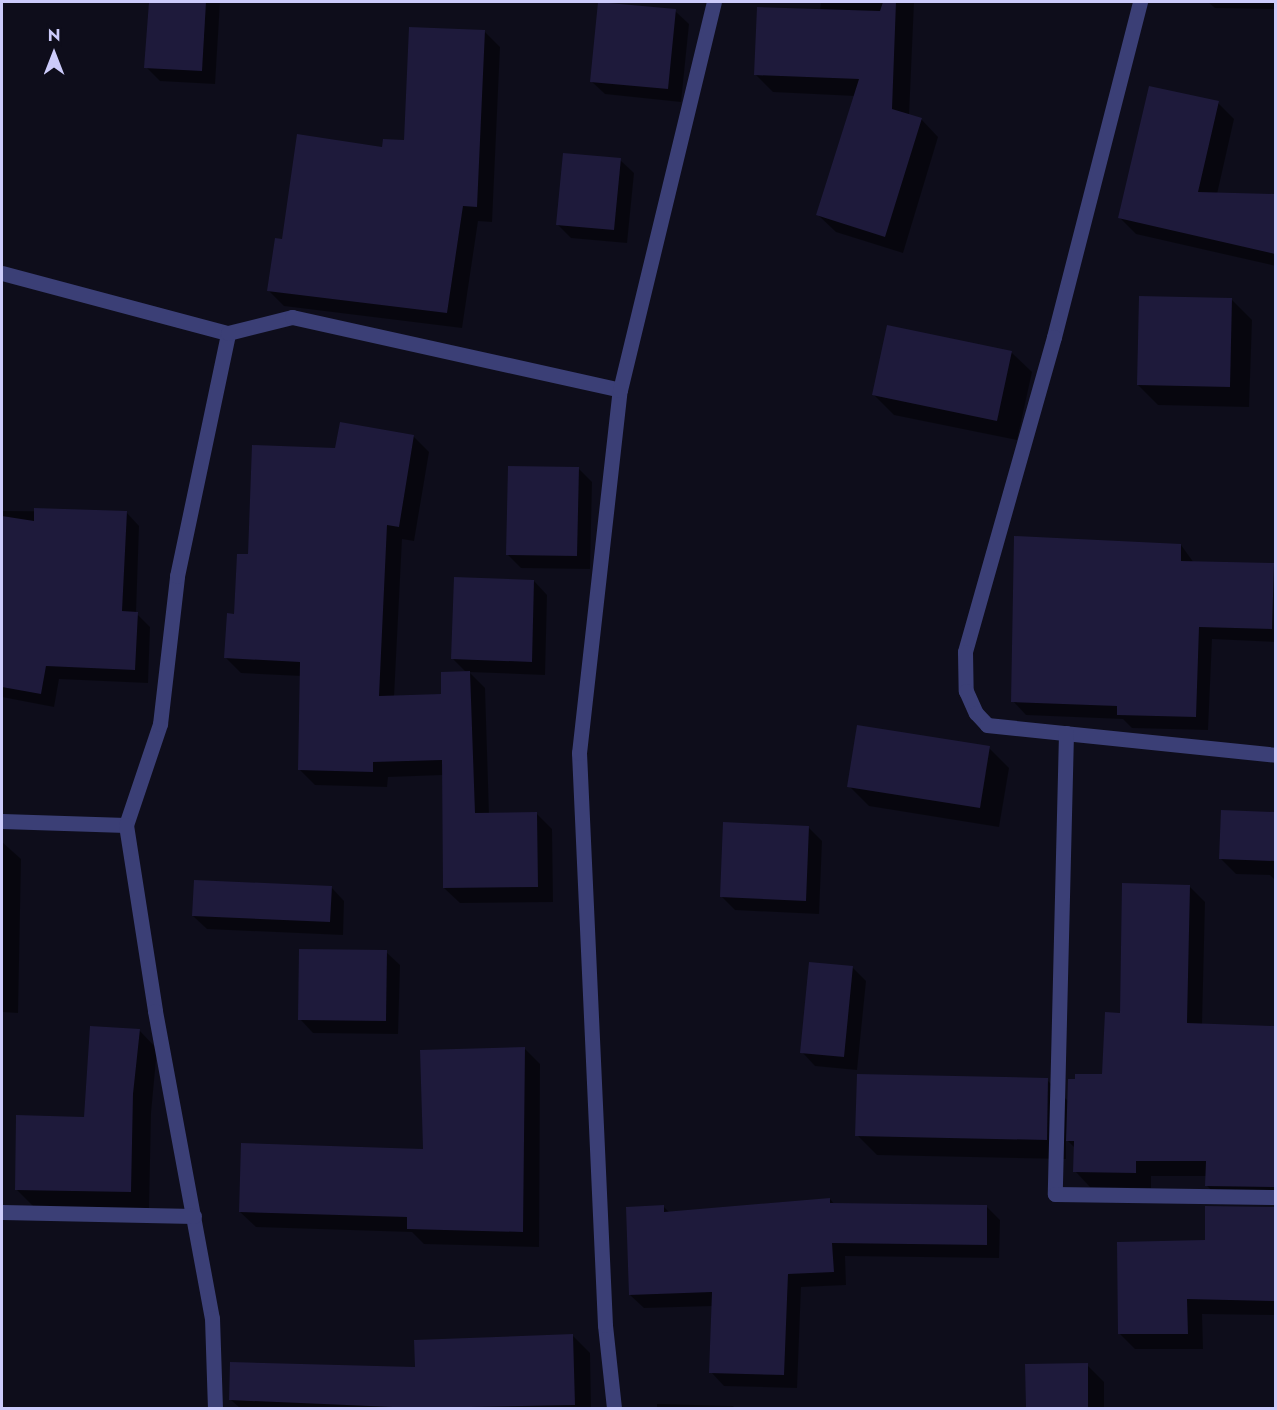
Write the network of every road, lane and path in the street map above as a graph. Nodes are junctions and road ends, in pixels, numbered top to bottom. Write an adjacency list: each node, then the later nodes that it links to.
1 (714, 2): 5 (street)
2 (1140, 2): 6 (street)
3 (2, 273): 4 (street)
4 (228, 333): 5 (street); 9 (street)
5 (620, 390): 14 (street)
6 (1066, 733): 7 (street); 10 (street)
7 (1275, 755)
8 (2, 821): 9 (street)
9 (126, 825): 12 (street)
10 (1275, 1197)
11 (2, 1212): 12 (street)
12 (194, 1216): 13 (street)
13 (215, 1408)
14 (614, 1408)

